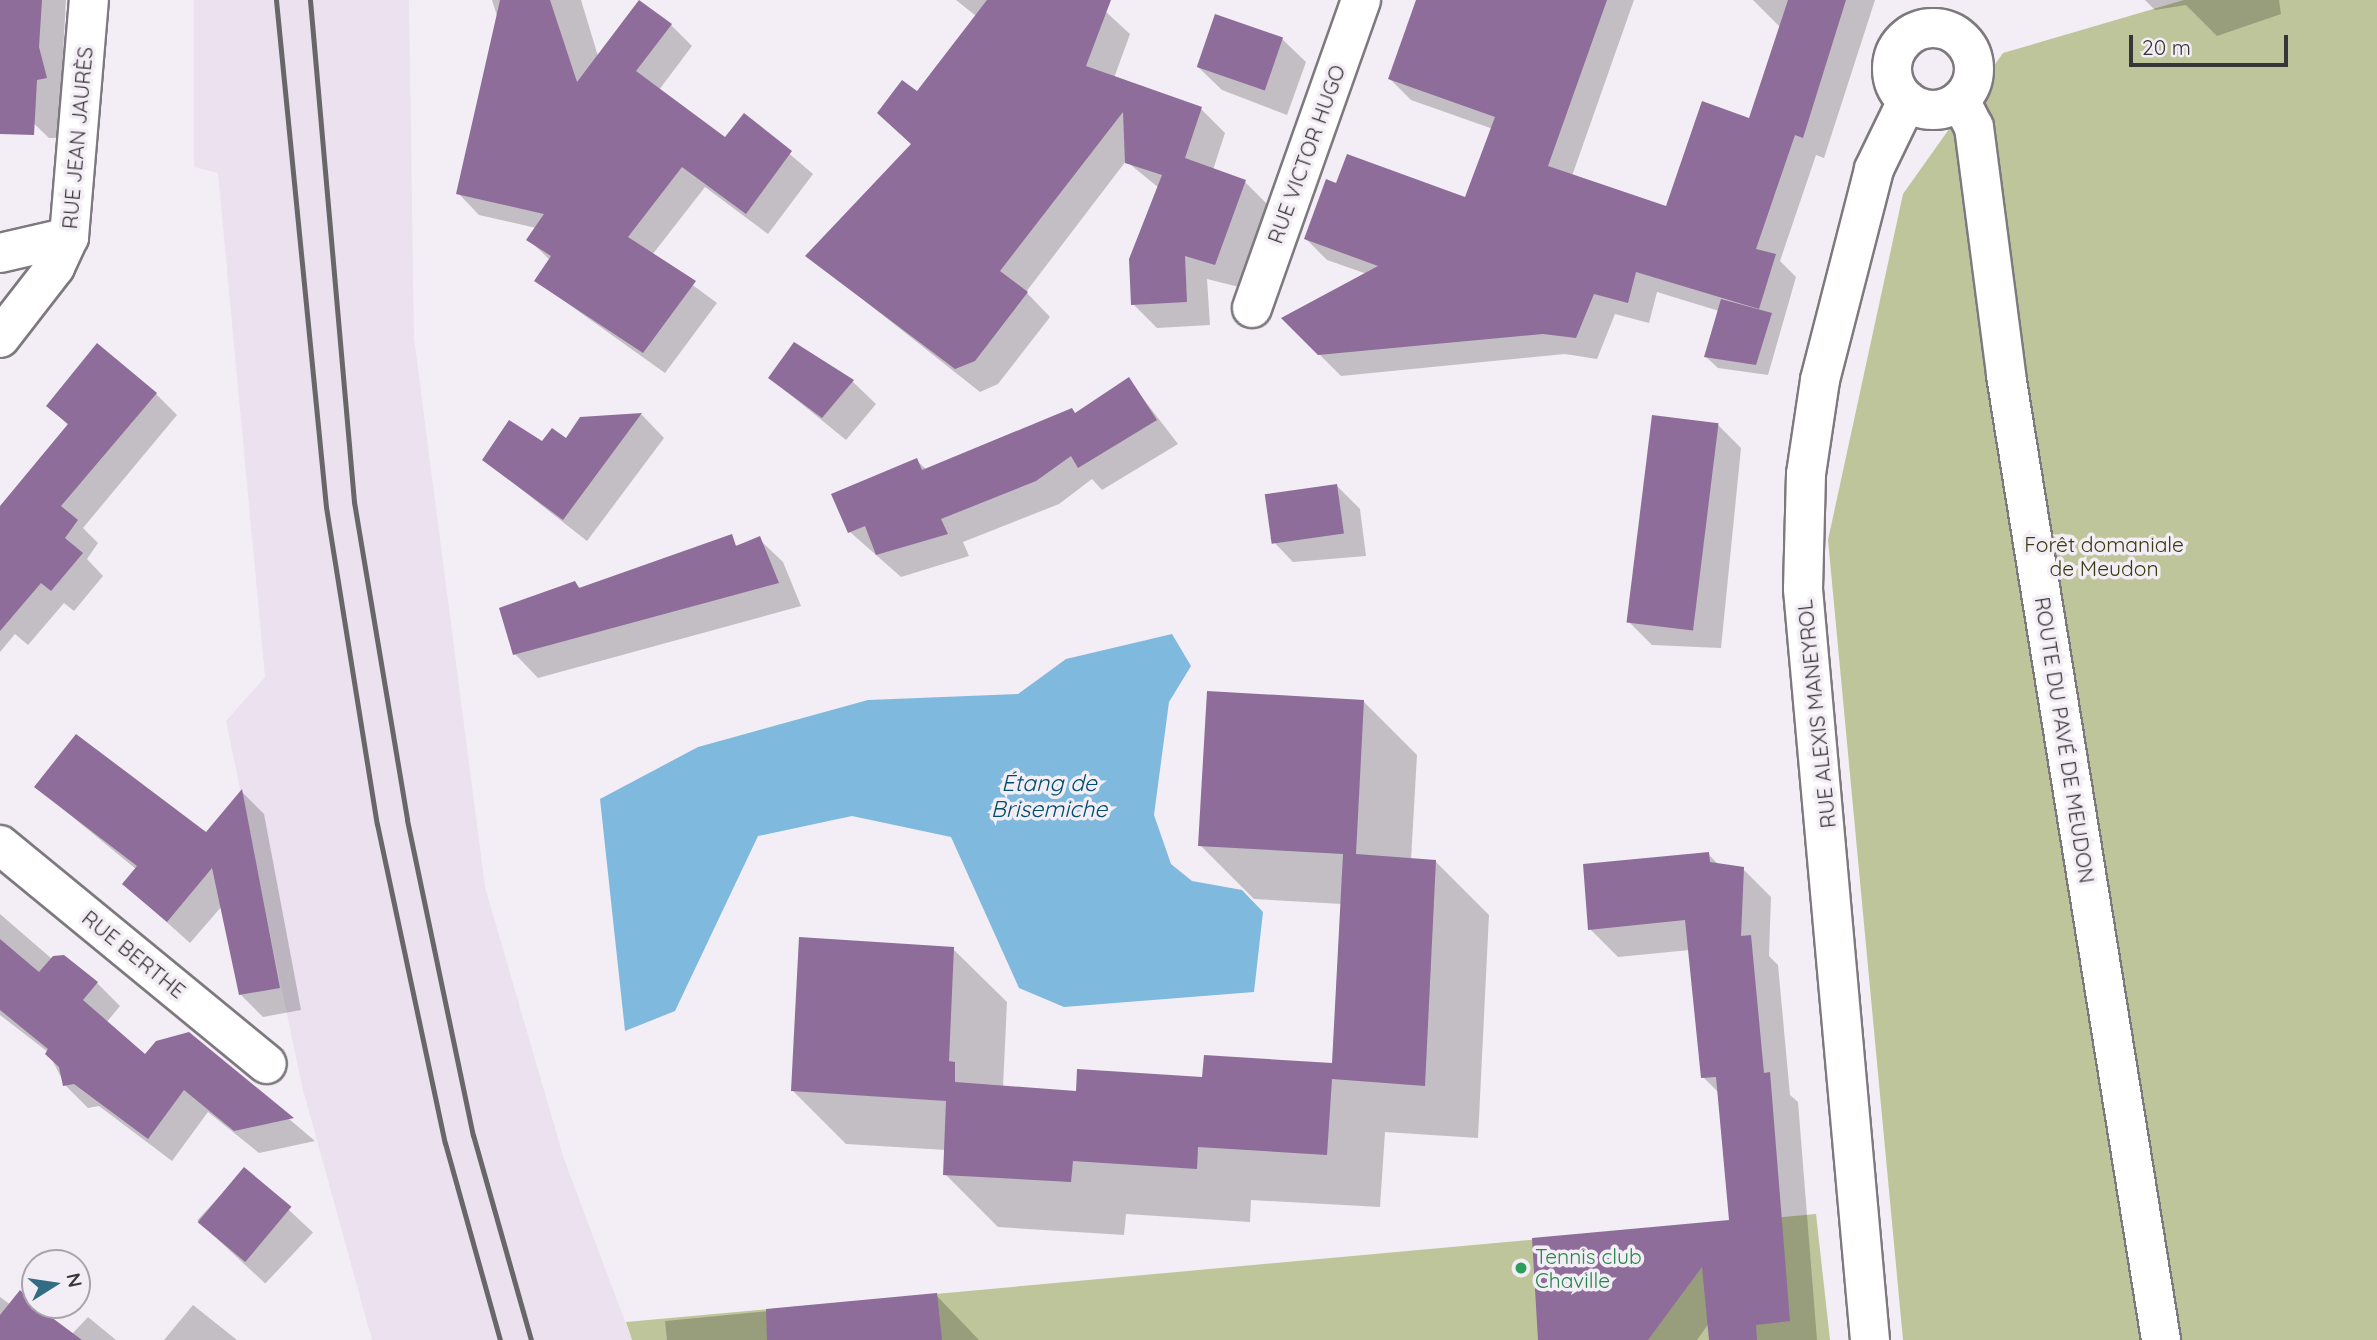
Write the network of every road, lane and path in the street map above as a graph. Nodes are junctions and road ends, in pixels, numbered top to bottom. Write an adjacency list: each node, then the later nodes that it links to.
1 (89, 0): 6 (street, RUE JEAN JAURÈS)
2 (1361, 0): 8 (street, RUE VICTOR HUGO)
3 (1945, 15): 4 (street); 5 (street)
4 (1960, 100): 5 (street); 13 (street, ROUTE DU PAVÉ DE MEUDON)
5 (1907, 101): 12 (street, RUE ALEXIS MANEYROL)
6 (69, 237): 7 (street); 9 (street, RUE JEAN JAURÈS)
7 (0, 253)
8 (1252, 308)
9 (0, 338)
10 (0, 845): 11 (street, RUE BERTHE)
11 (267, 1064)
12 (1870, 1340)
13 (2161, 1340)

